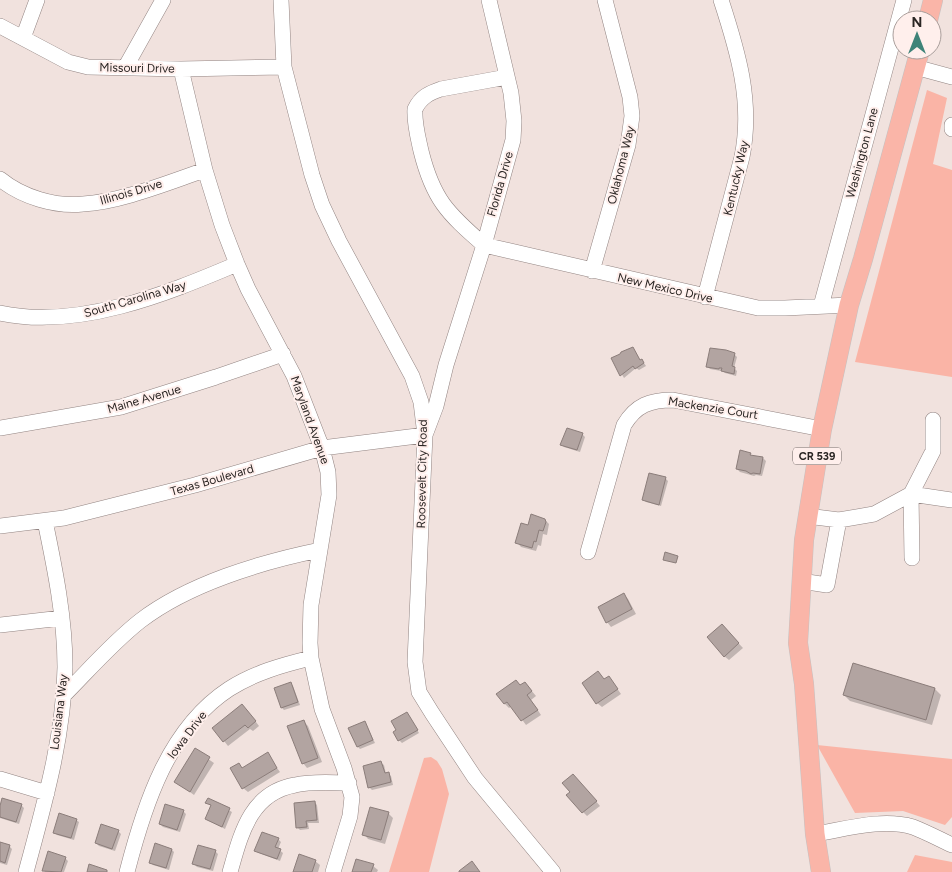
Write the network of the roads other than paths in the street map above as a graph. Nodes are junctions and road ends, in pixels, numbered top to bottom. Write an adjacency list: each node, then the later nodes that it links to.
1 (37, 0): 9 (street)
2 (162, 0): 13 (street)
3 (281, 0): 12 (street, Roosevelt City Road)
4 (489, 0): 15 (street, Florida Drive)
5 (605, 0): 21 (street, Oklahoma Way)
6 (721, 0): 22 (street, Kentucky Way)
7 (904, 0): 24 (street, Washington Lane)
8 (0, 26): 9 (street, Missouri Drive)
9 (23, 38): 13 (street, Missouri Drive)
10 (917, 60): 23 (main road, CR 539)
11 (922, 60): 16 (street)
12 (284, 67): 14 (street, Missouri Drive); 28 (street, Roosevelt City Road)
13 (125, 68): 14 (street, Missouri Drive)
14 (182, 69): 17 (street, Maryland Avenue)
15 (507, 77): 19 (street, Florida Drive); 19 (street)
16 (952, 77)
17 (205, 170): 18 (street, Illinois Drive); 20 (street, Maryland Avenue)
18 (0, 179)
19 (484, 245): 21 (street, New Mexico Drive); 27 (street, Florida Drive)
20 (237, 264): 25 (street, South Carolina Way); 26 (street, Maryland Avenue)
21 (592, 271): 22 (street, New Mexico Drive)
22 (705, 297): 24 (street, New Mexico Drive)
23 (849, 305): 24 (street, New Mexico Drive); 31 (main road, CR 539)
24 (821, 306)
25 (0, 313)
26 (283, 354): 30 (street, Maine Avenue); 33 (street, Maryland Avenue)
27 (446, 365): 28 (street, Florida Drive); 32 (street, Florida Drive)
28 (417, 388): 32 (street, Roosevelt City Road)
29 (933, 420): 34 (street)
30 (0, 428)
31 (822, 429): 36 (main road, CR 539); 41 (street, Mackenzie Court)
32 (425, 435): 33 (street, Texas Boulevard); 57 (street, Roosevelt City Road)
33 (322, 448): 38 (street, Texas Boulevard); 40 (street, Maryland Avenue)
34 (911, 494): 35 (street); 37 (street); 42 (street)
35 (952, 500)
36 (806, 516): 37 (street); 43 (main road, CR 539)
37 (839, 520): 43 (street)
38 (45, 521): 39 (street, Texas Boulevard); 44 (street, Louisiana Way)
39 (0, 526)
40 (320, 550): 46 (street, Maryland Avenue); 47 (street)
41 (588, 552)
42 (912, 558)
43 (801, 581): 51 (main road, CR 539)
44 (62, 618): 45 (street); 47 (street, Louisiana Way)
45 (0, 625)
46 (311, 658): 49 (street, Maryland Avenue); 54 (street, Iowa Drive)
47 (64, 696): 50 (street, Louisiana Way)
48 (0, 779): 50 (street)
49 (349, 783): 55 (street); 56 (street, Maryland Avenue)
50 (48, 793): 53 (street, Louisiana Way)
51 (815, 834): 52 (street); 58 (main road, CR 539)
52 (952, 845)
53 (26, 872)
54 (126, 872)
55 (230, 872)
56 (333, 872)
57 (553, 872)
58 (821, 872)

